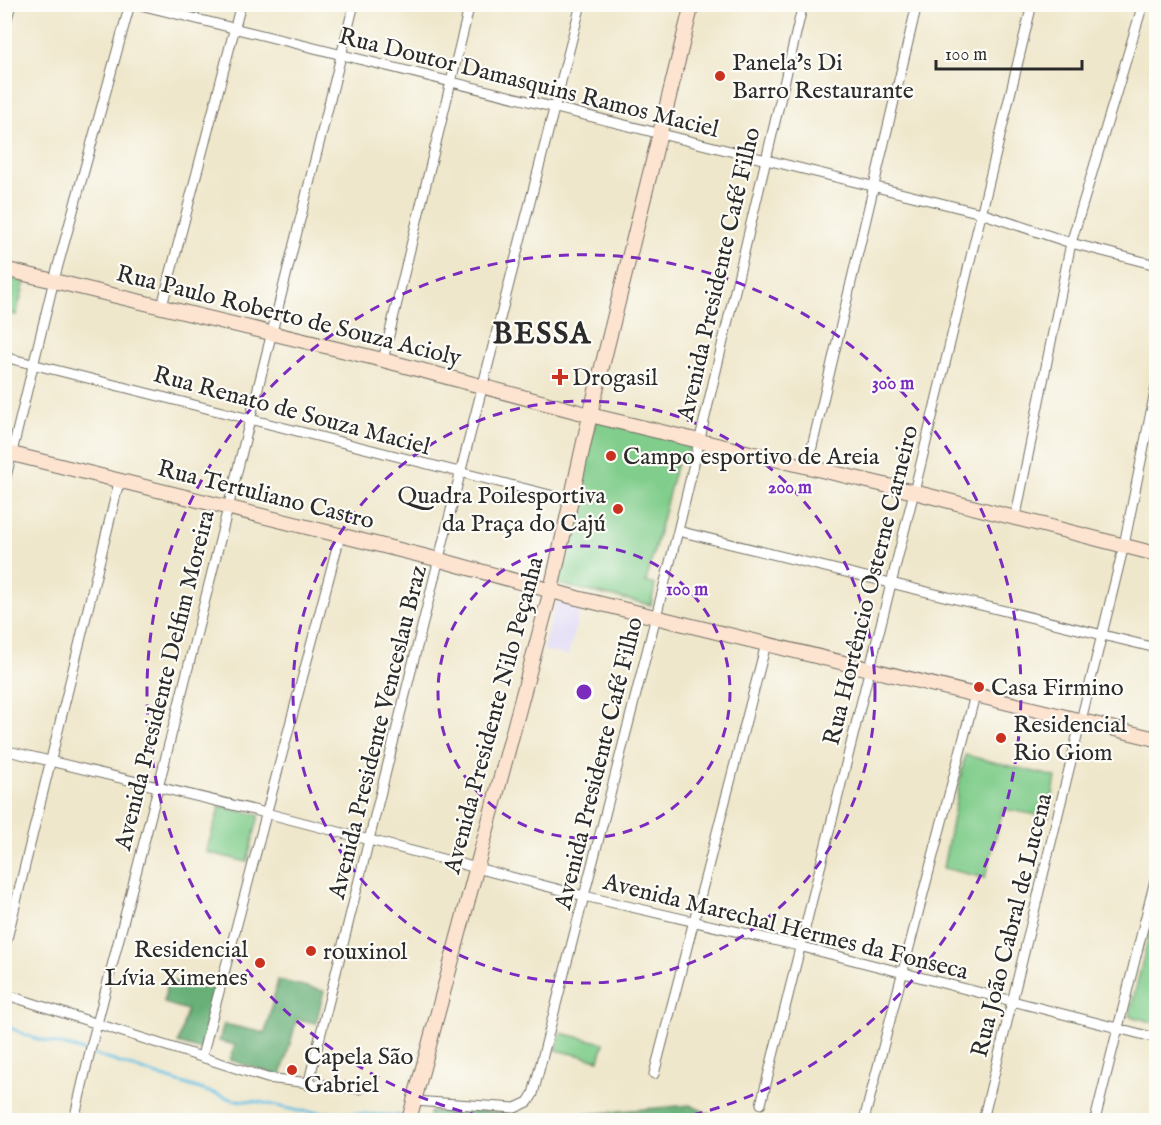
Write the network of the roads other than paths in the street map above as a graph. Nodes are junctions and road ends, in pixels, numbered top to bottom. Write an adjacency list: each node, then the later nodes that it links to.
1 (10, 4): 14 (street)
2 (130, 4): 25 (street)
3 (135, 4): 13 (street, Rua Doutor Damasquins Ramos Maciel)
4 (241, 4): 13 (street)
5 (354, 4): 15 (street, Avenida Presidente Delfim Moreira)
6 (470, 4): 16 (street)
7 (581, 4): 17 (street, Avenida Presidente Venceslau Braz)
8 (692, 4): 18 (street, Avenida Presidente Nilo Peçanha)
9 (803, 4): 19 (street, Avenida Presidente Café Filho)
10 (917, 4): 20 (street)
11 (1032, 4): 21 (street, Rua Hortêncio Osterne Carneiro)
12 (1143, 4): 22 (street)
13 (234, 29): 15 (street, Rua Doutor Damasquins Ramos Maciel); 26 (street)
14 (4, 30)
15 (339, 57): 16 (street, Rua Doutor Damasquins Ramos Maciel); 27 (street, Avenida Presidente Delfim Moreira)
16 (450, 83): 17 (street, Rua Doutor Damasquins Ramos Maciel); 29 (street)
17 (554, 107): 18 (street, Rua Doutor Damasquins Ramos Maciel); 31 (street, Avenida Presidente Venceslau Braz)
18 (661, 133): 19 (street, Rua Doutor Damasquins Ramos Maciel); 33 (street, Avenida Presidente Nilo Peçanha)
19 (765, 160): 20 (street, Rua Doutor Damasquins Ramos Maciel); 35 (street, Avenida Presidente Café Filho)
20 (875, 187): 21 (street, Rua Doutor Damasquins Ramos Maciel); 37 (street)
21 (981, 213): 22 (street, Rua Doutor Damasquins Ramos Maciel); 41 (street, Rua Hortêncio Osterne Carneiro)
22 (1071, 243): 23 (street, Rua Doutor Damasquins Ramos Maciel); 44 (street)
23 (1156, 265)
24 (4, 268): 25 (street, Rua Paulo Roberto de Souza Acioly)
25 (54, 280): 26 (street, Rua Paulo Roberto de Souza Acioly); 30 (street)
26 (162, 306): 27 (street, Rua Paulo Roberto de Souza Acioly)
27 (271, 333): 29 (street, Rua Paulo Roberto de Souza Acioly); 34 (street, Avenida Presidente Delfim Moreira)
28 (4, 357): 30 (street, Rua Renato de Souza Maciel)
29 (383, 360): 31 (street, Rua Paulo Roberto de Souza Acioly)
30 (32, 365): 34 (street, Rua Renato de Souza Maciel); 36 (street)
31 (483, 386): 33 (street, Rua Paulo Roberto de Souza Acioly); 38 (street, Avenida Presidente Venceslau Braz)
32 (1156, 387): 47 (street, Rua João Cabral de Lucena)
33 (590, 416): 35 (street, Rua Paulo Roberto de Souza Acioly); 42 (street, Avenida Presidente Nilo Peçanha)
34 (250, 417): 38 (street, Rua Renato de Souza Maciel); 43 (street, Avenida Presidente Delfim Moreira)
35 (698, 442): 37 (street, Rua Paulo Roberto de Souza Acioly); 45 (street, Avenida Presidente Café Filho)
36 (8, 453): 39 (street, Rua Tertuliano Castro); 40 (street)
37 (807, 468): 41 (street, Rua Paulo Roberto de Souza Acioly)
38 (460, 474): 42 (street, Rua Renato de Souza Maciel); 49 (street, Avenida Presidente Venceslau Braz)
39 (119, 482): 43 (street, Rua Tertuliano Castro); 61 (street)
40 (4, 485)
41 (914, 492): 44 (street, Rua Paulo Roberto de Souza Acioly); 50 (street, Rua Hortêncio Osterne Carneiro)
42 (570, 500): 51 (street, Avenida Presidente Nilo Peçanha)
43 (227, 507): 46 (street, Rua Tertuliano Castro); 62 (street, Avenida Presidente Delfim Moreira)
44 (1015, 520): 47 (street, Rua Paulo Roberto de Souza Acioly)
45 (678, 531): 50 (street); 52 (street, Avenida Presidente Café Filho)
46 (340, 536): 49 (street, Rua Tertuliano Castro); 63 (street)
47 (1124, 545): 48 (street, Rua Paulo Roberto de Souza Acioly); 53 (street, Rua João Cabral de Lucena)
48 (1156, 554)
49 (440, 560): 51 (street, Rua Tertuliano Castro); 64 (street, Avenida Presidente Venceslau Braz)
50 (891, 582): 53 (street); 56 (street, Rua Hortêncio Osterne Carneiro)
51 (551, 590): 52 (street, Rua Tertuliano Castro); 65 (street, Avenida Presidente Nilo Peçanha)
52 (655, 617): 54 (street, Rua Tertuliano Castro); 67 (street, Avenida Presidente Café Filho)
53 (1101, 636): 55 (street); 58 (street, Rua João Cabral de Lucena)
54 (766, 644): 56 (street, Rua Tertuliano Castro); 68 (street)
55 (1156, 648)
56 (869, 669): 57 (street, Rua Tertuliano Castro); 69 (street, Rua Hortêncio Osterne Carneiro)
57 (975, 694): 58 (street, Rua Tertuliano Castro); 71 (street)
58 (1081, 720): 59 (street, Rua Tertuliano Castro); 73 (street, Rua João Cabral de Lucena)
59 (1156, 739)
60 (4, 750): 61 (street, Avenida Marechal Hermes da Fonseca)
61 (50, 761): 62 (street, Avenida Marechal Hermes da Fonseca); 70 (street)
62 (158, 788): 63 (street, Avenida Marechal Hermes da Fonseca); 74 (street, Avenida Presidente Delfim Moreira)
63 (266, 813): 64 (street, Avenida Marechal Hermes da Fonseca); 77 (street)
64 (370, 839): 65 (street, Avenida Marechal Hermes da Fonseca); 79 (street, Avenida Presidente Venceslau Braz)
65 (477, 868): 67 (street, Avenida Marechal Hermes da Fonseca); 81 (street, Avenida Presidente Nilo Peçanha)
66 (1156, 876): 75 (street)
67 (584, 896): 68 (street, Avenida Marechal Hermes da Fonseca); 81 (street, Avenida Presidente Café Filho)
68 (693, 922): 69 (street, Avenida Marechal Hermes da Fonseca); 78 (street)
69 (799, 946): 71 (street, Avenida Marechal Hermes da Fonseca); 82 (street, Rua Hortêncio Osterne Carneiro)
70 (4, 951)
71 (904, 973): 73 (street, Avenida Marechal Hermes da Fonseca); 85 (street)
72 (4, 994): 74 (street)
73 (1014, 1002): 75 (street, Avenida Marechal Hermes da Fonseca); 86 (street, Rua João Cabral de Lucena)
74 (98, 1026): 77 (street); 83 (street, Avenida Presidente Delfim Moreira)
75 (1119, 1030): 76 (street, Avenida Marechal Hermes da Fonseca); 87 (street)
76 (1156, 1038)
77 (202, 1056): 79 (street)
78 (654, 1074)
79 (308, 1085): 80 (street)
80 (360, 1089)
81 (414, 1101): 84 (street, Avenida Presidente Nilo Peçanha)
82 (761, 1104)
83 (74, 1120)
84 (409, 1120)
85 (864, 1120)
86 (983, 1120)
87 (1095, 1120)

